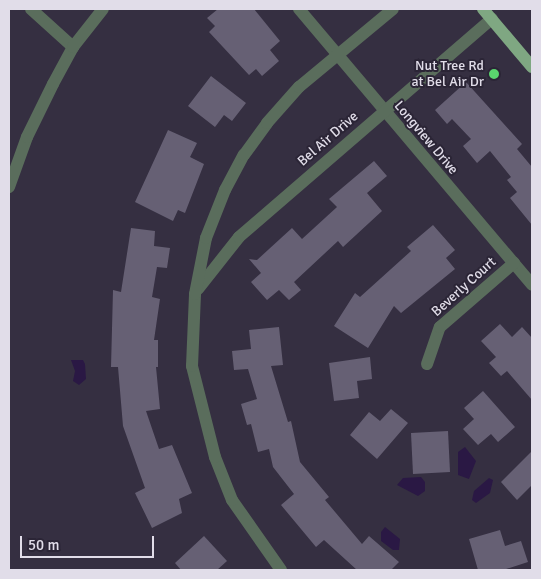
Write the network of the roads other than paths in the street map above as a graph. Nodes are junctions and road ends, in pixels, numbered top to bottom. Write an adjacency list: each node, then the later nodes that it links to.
1 (31, 9): 6 (street)
2 (103, 9): 6 (street)
3 (299, 9): 7 (street, Longview Drive)
4 (392, 9): 7 (street)
5 (487, 14): 8 (main road); 9 (street, Bel Air Drive)
6 (73, 47): 10 (street)
7 (337, 54): 9 (street, Longview Drive); 13 (street)
8 (532, 67)
9 (384, 112): 11 (street, Longview Drive); 13 (street, Bel Air Drive)
10 (9, 187)
11 (514, 263): 12 (street, Longview Drive); 14 (street, Beverly Court)
12 (532, 285)
13 (195, 294): 15 (street)
14 (427, 364)
15 (281, 570)

